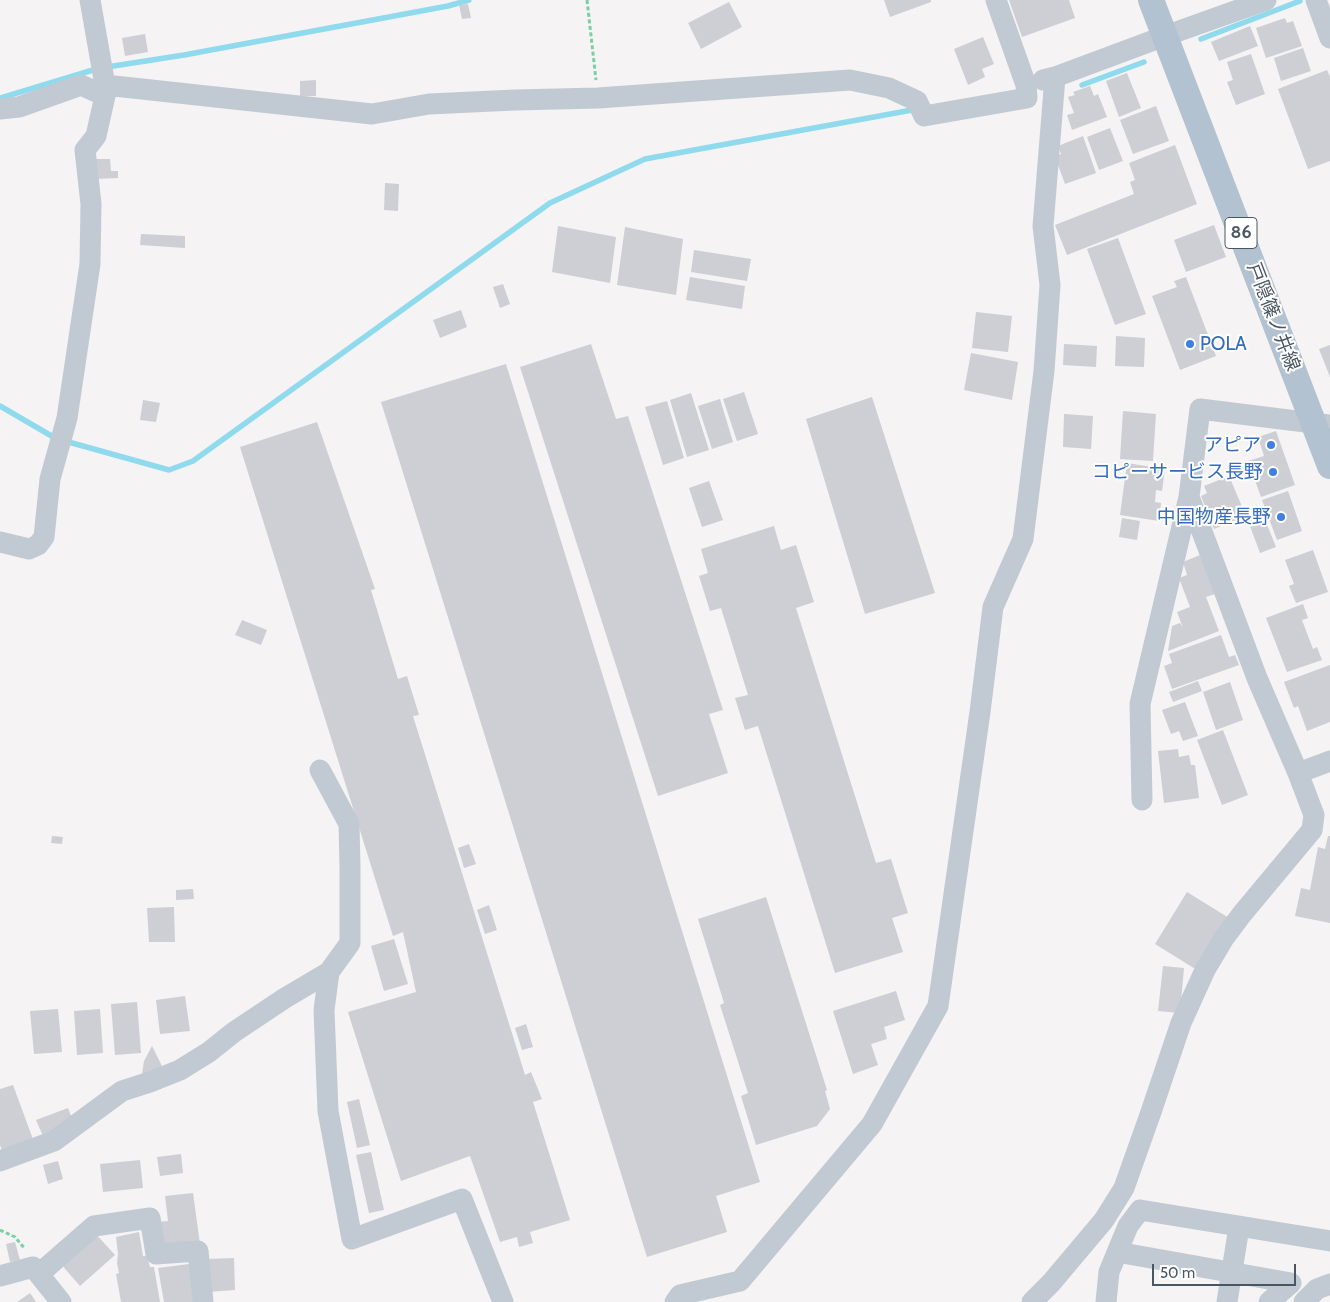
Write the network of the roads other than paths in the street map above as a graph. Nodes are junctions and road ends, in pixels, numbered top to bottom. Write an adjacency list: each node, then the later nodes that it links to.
1 (90, 0): 10 (street)
2 (996, 0): 9 (street)
3 (1151, 0): 6 (main road, 戸隠篠ノ井線 / 86)
4 (1266, 0): 6 (street)
5 (1316, 0): 7 (street)
6 (1165, 36): 8 (street); 12 (main road, 戸隠篠ノ井線 / 86)
7 (1330, 38)
8 (1055, 77): 9 (street); 33 (street)
9 (1026, 84): 10 (street)
10 (105, 91): 11 (street); 15 (street)
11 (0, 109)
12 (1322, 424): 13 (main road, 戸隠篠ノ井線 / 86); 14 (street)
13 (1330, 466)
14 (1189, 496): 18 (street); 19 (street)
15 (0, 542)
16 (1330, 761): 18 (street)
17 (320, 770): 20 (street)
18 (1298, 773): 34 (street)
19 (1142, 800)
20 (329, 972): 21 (street); 32 (street)
21 (0, 1161)
22 (1239, 1227): 23 (street); 24 (street); 26 (street)
23 (1330, 1241)
24 (1117, 1252): 26 (street); 35 (street)
25 (36, 1270): 27 (street); 30 (street); 31 (street)
26 (1232, 1273): 28 (street); 36 (street)
27 (0, 1276)
28 (1291, 1283): 29 (street); 37 (street)
29 (1317, 1291)
30 (61, 1302)
31 (204, 1302)
32 (503, 1302)
33 (675, 1302)
34 (1032, 1302)
35 (1106, 1302)
36 (1227, 1302)
37 (1269, 1302)

